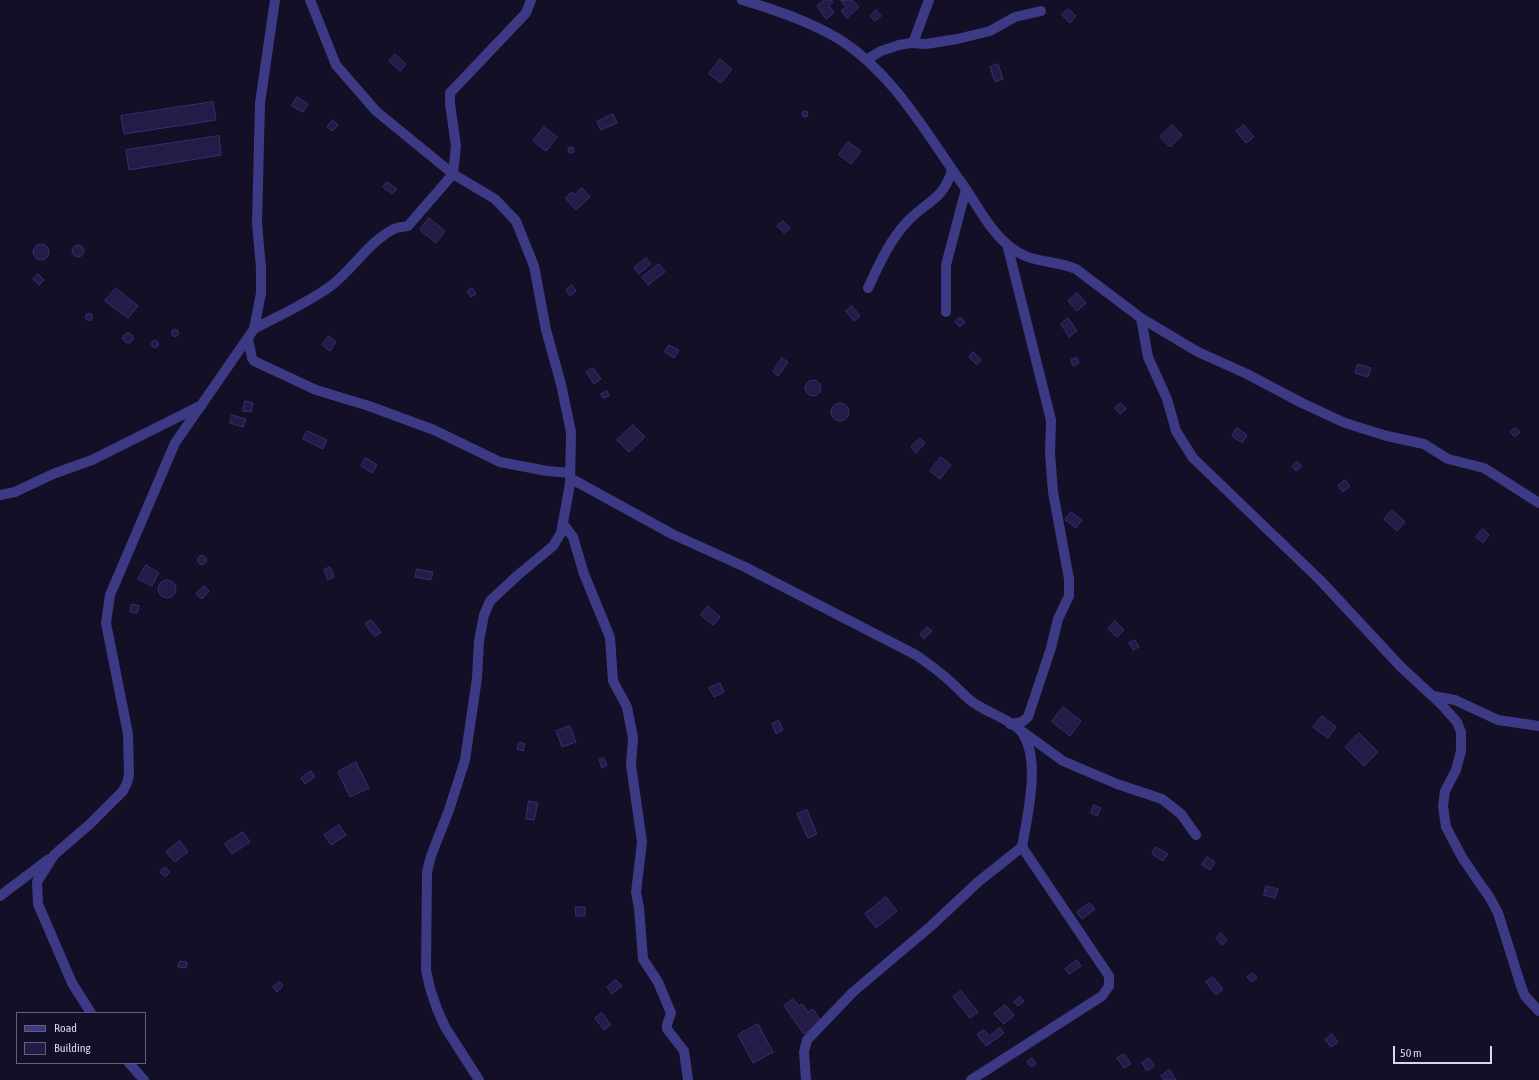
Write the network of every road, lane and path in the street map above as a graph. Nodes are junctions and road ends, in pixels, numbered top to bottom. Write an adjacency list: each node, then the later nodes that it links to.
1 (275, 0): 16 (street)
2 (310, 0): 10 (street)
3 (531, 0): 10 (street)
4 (742, 0): 8 (street)
5 (928, 0): 7 (street)
6 (1040, 11): 7 (street)
7 (913, 43): 8 (street)
8 (866, 60): 9 (street)
9 (952, 170): 11 (street); 13 (street)
10 (453, 174): 16 (street); 19 (street)
11 (966, 189): 12 (street); 14 (street)
12 (1007, 244): 15 (street); 26 (street)
13 (868, 288)
14 (946, 312)
15 (1141, 318): 23 (street); 25 (street)
16 (254, 329): 17 (street)
17 (248, 339): 18 (street); 19 (street)
18 (203, 404): 20 (street); 32 (street)
19 (570, 475): 24 (street); 27 (street)
20 (15, 492): 21 (street); 22 (street)
21 (0, 494)
22 (0, 502)
23 (1539, 503)
24 (564, 525): 38 (street); 39 (street)
25 (1433, 696): 28 (street); 34 (street)
26 (1028, 717): 27 (street); 29 (street)
27 (1010, 724): 29 (street)
28 (1539, 726)
29 (1023, 733): 30 (street); 31 (street)
30 (1196, 835)
31 (1022, 847): 40 (street); 41 (street)
32 (54, 855): 33 (street); 35 (street)
33 (0, 896)
34 (1539, 1011)
35 (90, 1012)
36 (130, 1064): 37 (street)
37 (144, 1080)
38 (479, 1080)
39 (688, 1080)
40 (806, 1080)
41 (971, 1080)

